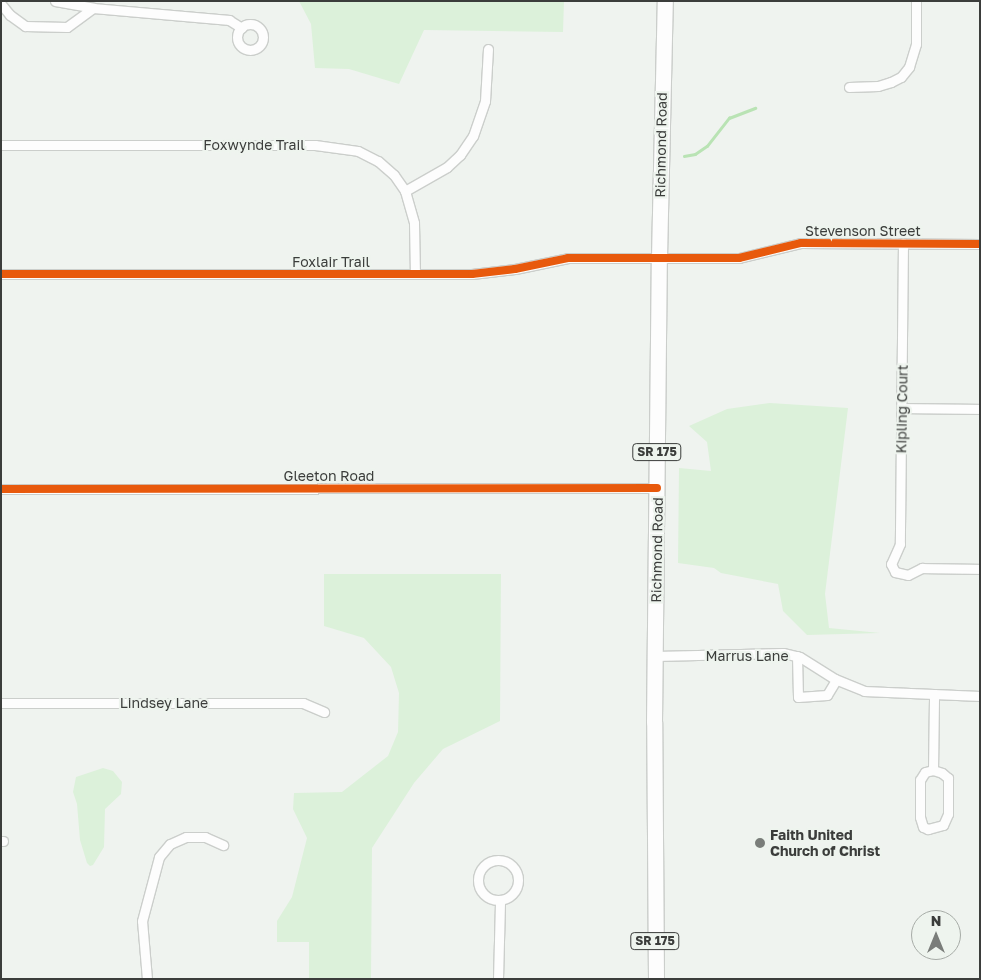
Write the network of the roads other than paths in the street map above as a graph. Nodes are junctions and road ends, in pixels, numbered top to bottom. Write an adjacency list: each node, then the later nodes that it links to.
1 (55, 1): 5 (street)
2 (665, 1): 13 (main road, Richmond Road / SR 175)
3 (916, 1): 8 (street)
4 (1, 4): 5 (street)
5 (93, 8): 6 (street)
6 (242, 28)
7 (488, 49): 10 (street)
8 (850, 87)
9 (1, 145): 10 (street, Foxwynde Trail)
10 (405, 191): 15 (street, Foxwynde Trail)
11 (903, 243): 12 (street, Stevenson Street); 13 (street, Stevenson Street); 16 (street, Kipling Court)
12 (980, 244)
13 (659, 257): 15 (street, Foxlair Trail); 18 (main road, Richmond Road / SR 175)
14 (1, 274): 15 (street, Foxlair Trail)
15 (415, 274)
16 (902, 408): 17 (street); 20 (street, Kipling Court)
17 (980, 409)
18 (657, 488): 19 (street, Gleeton Road); 21 (main road, Richmond Road / SR 175)
19 (1, 490)
20 (980, 569)
21 (655, 656): 22 (street, Marrus Lane); 33 (main road, Richmond Road / SR 175)
22 (797, 656): 23 (street, Marrus Lane); 23 (street)
23 (836, 680): 24 (street, Marrus Lane)
24 (934, 694): 25 (street, Marrus Lane); 28 (street)
25 (980, 696)
26 (1, 703): 27 (street, Lindsey Lane)
27 (324, 712)
28 (933, 770): 28 (street)
29 (223, 845): 31 (street)
30 (500, 900): 30 (street); 32 (street)
31 (147, 979)
32 (498, 979)
33 (656, 979)

